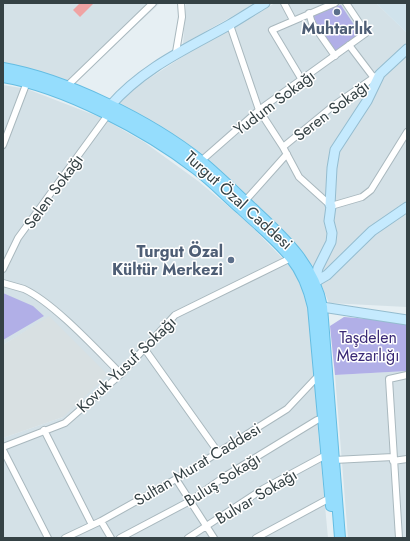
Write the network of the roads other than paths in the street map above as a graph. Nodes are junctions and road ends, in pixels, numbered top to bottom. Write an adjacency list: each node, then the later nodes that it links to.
1 (153, 3): 19 (street)
2 (181, 3): 12 (street)
3 (265, 3): 9 (street)
4 (284, 3): 8 (street)
5 (335, 3): 7 (street)
6 (346, 3): 10 (street, Yudum Sokağı)
7 (309, 13): 8 (street); 13 (street)
8 (293, 20): 17 (street)
9 (230, 25): 12 (street); 20 (street)
10 (349, 45): 13 (street, Yudum Sokağı); 15 (street)
11 (407, 49): 15 (street)
12 (176, 52): 21 (street)
13 (335, 56): 17 (street, Yudum Sokağı)
14 (3, 68): 19 (main road, Turgut Özal Caddesi)
15 (377, 76): 24 (street, Seren Sokağı); 28 (street)
16 (3, 77): 18 (main road, Turgut Özal Caddesi)
17 (302, 80): 20 (street, Yudum Sokağı)
18 (27, 82): 21 (main road, Turgut Özal Caddesi); 23 (street)
19 (66, 87): 21 (main road, Turgut Özal Caddesi)
20 (258, 110): 24 (street); 26 (street, Yudum Sokağı)
21 (109, 111): 26 (main road, Turgut Özal Caddesi); 27 (main road, Turgut Özal Caddesi); 31 (street, Selen Sokağı)
22 (407, 132): 28 (street)
23 (3, 145)
24 (283, 147): 25 (street)
25 (287, 154): 27 (street); 28 (street)
26 (201, 161): 27 (main road, Turgut Özal Caddesi)
27 (242, 205): 30 (main road, Turgut Özal Caddesi); 33 (main road, Turgut Özal Caddesi)
28 (330, 206): 33 (street)
29 (407, 207): 33 (street)
30 (291, 258): 33 (main road, Turgut Özal Caddesi); 36 (street, Kovuk Yusuf Sokağı)
31 (3, 269)
32 (3, 283): 37 (street)
33 (312, 284): 34 (main road, Turgut Özal Caddesi)
34 (318, 307): 35 (street); 38 (main road, Turgut Özal Caddesi); 44 (main road, Turgut Özal Caddesi)
35 (407, 320)
36 (144, 348): 37 (street, Kovuk Yusuf Sokağı); 43 (street)
37 (121, 374): 41 (street, Kovuk Yusuf Sokağı)
38 (319, 375): 40 (main road, Turgut Özal Caddesi); 43 (street, Sultan Murat Caddesi)
39 (407, 375): 45 (street)
40 (323, 418): 44 (main road, Turgut Özal Caddesi); 49 (street, Buluş Sokağı)
41 (44, 430): 42 (street, Kovuk Yusuf Sokağı); 51 (street)
42 (3, 448): 53 (street)
43 (218, 452): 47 (street, Sultan Murat Caddesi)
44 (330, 458): 45 (street); 48 (main road, Turgut Özal Caddesi); 52 (street, Bulvar Sokağı); 61 (main road, Turgut Özal Caddesi)
45 (393, 459): 46 (street); 62 (street)
46 (407, 459)
47 (176, 479): 49 (street); 50 (street, Sultan Murat Caddesi)
48 (330, 498): 59 (street); 60 (main road, Turgut Özal Caddesi)
49 (190, 501): 52 (street); 56 (street, Buluş Sokağı)
50 (101, 521): 51 (street, Sultan Murat Caddesi); 55 (street)
51 (92, 525): 54 (street, Sultan Murat Caddesi)
52 (206, 526): 57 (street, Bulvar Sokağı); 58 (street)
53 (48, 538)
54 (65, 538)
55 (111, 538)
56 (120, 538)
57 (188, 538)
58 (214, 538)
59 (256, 538)
60 (334, 538)
61 (340, 538)
62 (399, 538)

